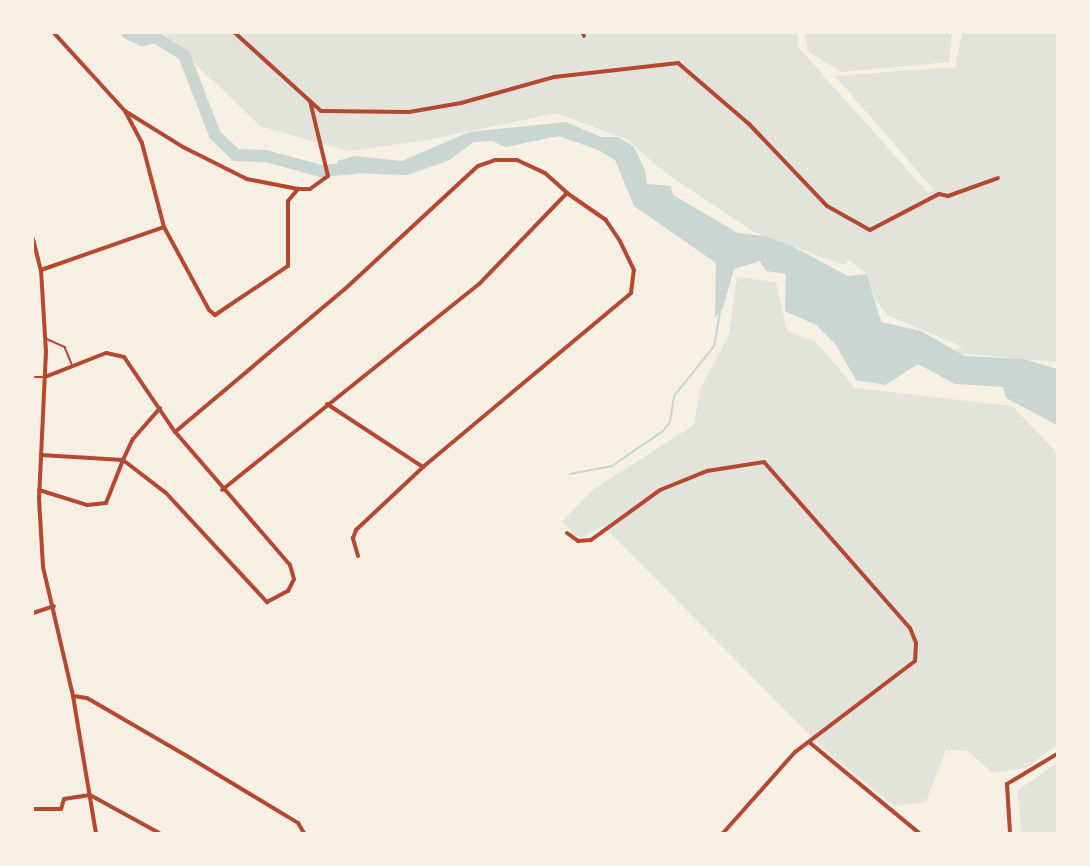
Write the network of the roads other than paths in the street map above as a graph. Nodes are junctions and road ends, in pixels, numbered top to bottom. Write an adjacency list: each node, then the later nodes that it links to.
1 (54, 33): 4 (street)
2 (235, 33): 3 (street)
3 (310, 101): 5 (street); 6 (street)
4 (125, 111): 6 (street); 8 (street)
5 (998, 178)
6 (298, 189): 8 (street)
7 (567, 193): 15 (street); 17 (street); 20 (street)
8 (164, 227): 10 (street)
9 (33, 239): 10 (street)
10 (41, 270): 11 (street)
11 (46, 339): 12 (lane); 14 (street)
12 (72, 367): 14 (street); 16 (street)
13 (33, 377): 14 (lane)
14 (45, 377): 18 (street)
15 (327, 404): 20 (street); 22 (street)
16 (160, 408): 17 (street); 19 (street)
17 (176, 432): 22 (street)
18 (41, 456): 19 (street); 21 (street)
19 (123, 460): 21 (street); 22 (street)
20 (423, 467): 26 (street)
21 (39, 490): 23 (street)
22 (222, 490)
23 (39, 499): 24 (street); 27 (street)
24 (33, 501)
25 (567, 533): 30 (street)
26 (358, 556)
27 (54, 606): 28 (street); 29 (street)
28 (33, 613)
29 (73, 696): 32 (street); 36 (street)
30 (809, 742): 37 (street); 38 (street)
31 (1057, 754): 39 (street)
32 (90, 795): 33 (street); 34 (street); 35 (street)
33 (33, 809)
34 (96, 833)
35 (159, 833)
36 (304, 833)
37 (723, 833)
38 (919, 833)
39 (1010, 833)

